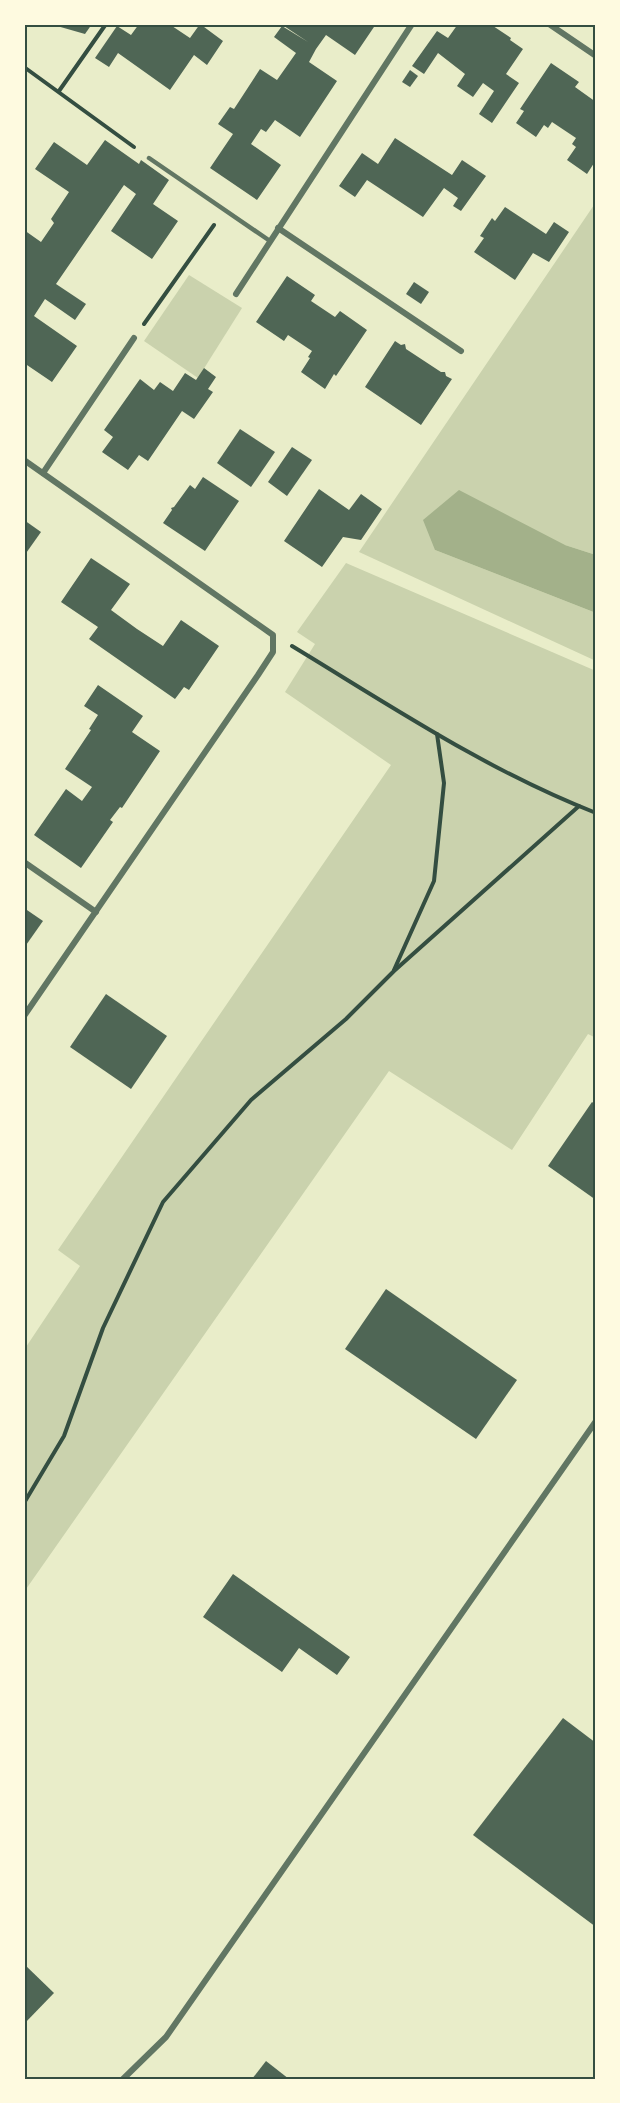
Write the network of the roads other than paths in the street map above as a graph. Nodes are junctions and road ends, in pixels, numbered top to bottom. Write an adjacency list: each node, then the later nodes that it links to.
1 (412, 24): 5 (street)
2 (549, 24): 3 (street)
3 (596, 56)
4 (149, 158): 6 (lane)
5 (278, 228): 6 (street); 9 (street)
6 (270, 241): 7 (street)
7 (236, 294)
8 (134, 338): 11 (street)
9 (461, 351)
10 (24, 460): 11 (street)
11 (43, 474): 13 (street)
12 (24, 862): 13 (street)
13 (96, 912): 14 (street)
14 (24, 1016)
15 (596, 1421): 16 (street)
16 (123, 2079)

